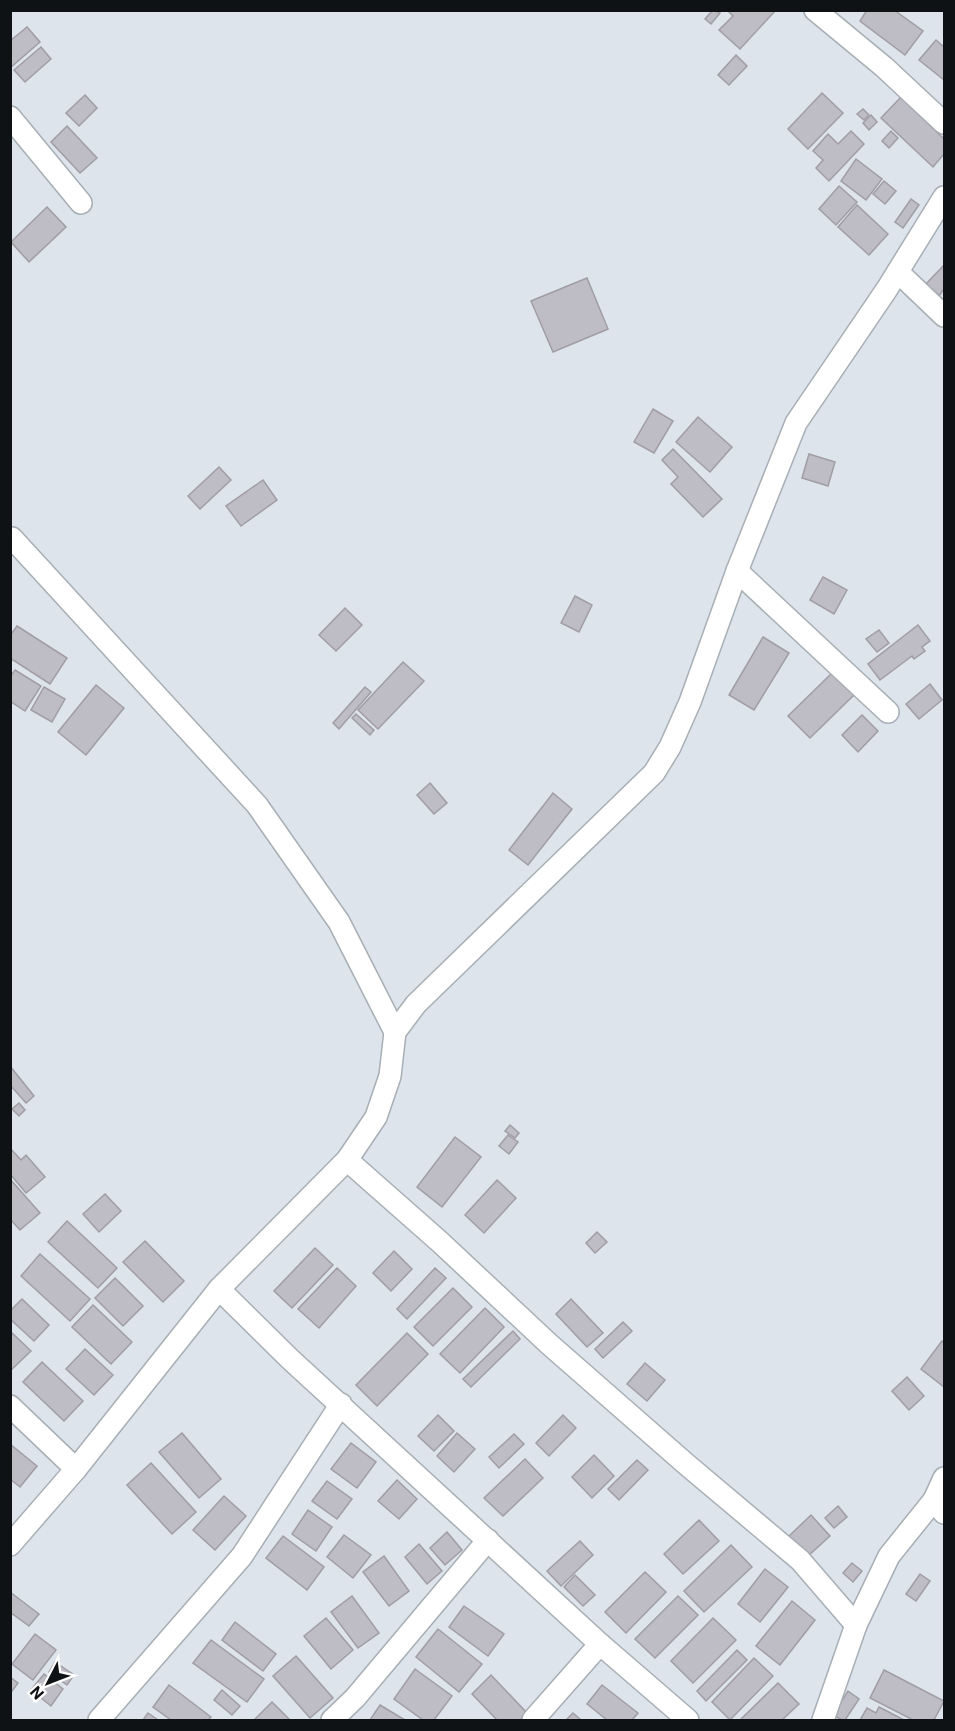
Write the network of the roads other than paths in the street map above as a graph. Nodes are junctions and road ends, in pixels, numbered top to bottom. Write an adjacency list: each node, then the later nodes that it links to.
1 (815, 10): 3 (street)
2 (10, 117): 5 (street)
3 (945, 123)
4 (945, 196): 6 (street)
5 (81, 203)
6 (898, 272): 7 (street); 9 (street)
7 (945, 316)
8 (11, 539): 11 (street)
9 (737, 571): 10 (street); 11 (street)
10 (888, 712)
11 (395, 1032): 12 (street)
12 (347, 1160): 13 (street); 21 (street)
13 (219, 1289): 14 (street); 16 (street)
14 (341, 1404): 19 (street); 23 (street)
15 (10, 1406): 16 (street)
16 (76, 1469): 20 (street)
17 (945, 1478): 18 (street)
18 (939, 1507): 21 (street)
19 (488, 1540): 22 (street); 24 (street)
20 (10, 1545)
21 (856, 1624): 27 (street)
22 (600, 1644): 25 (street); 26 (street)
23 (99, 1720)
24 (332, 1720)
25 (533, 1720)
26 (688, 1720)
27 (823, 1720)

